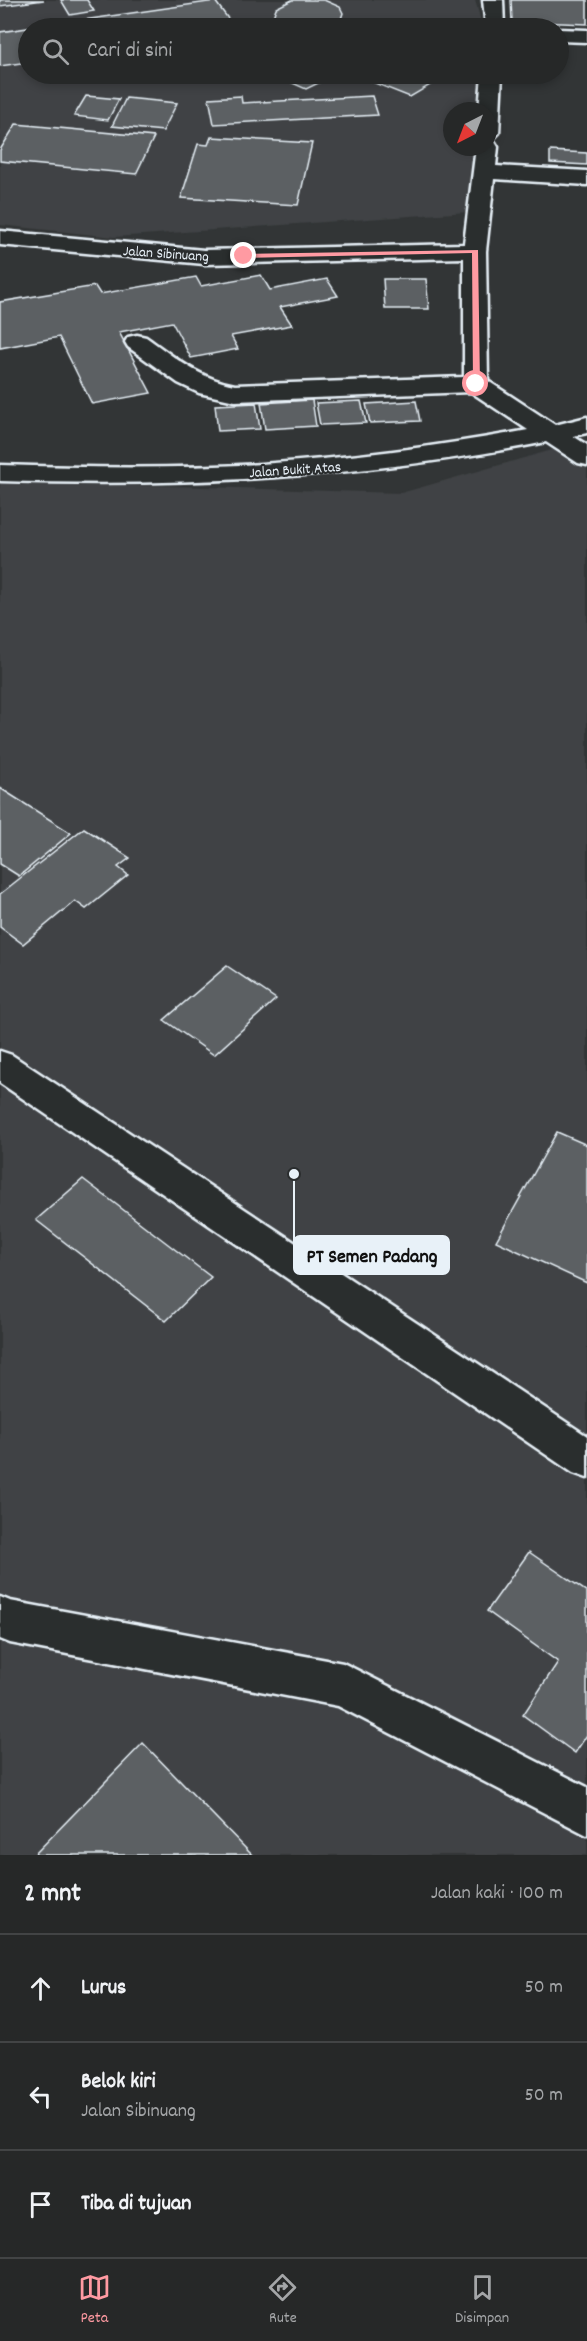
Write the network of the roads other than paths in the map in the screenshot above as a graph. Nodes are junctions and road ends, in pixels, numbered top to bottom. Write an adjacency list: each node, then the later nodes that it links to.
1 (493, 0): 2 (street)
2 (494, 18)
3 (569, 35): 4 (street)
4 (587, 36)
5 (491, 84): 6 (street)
6 (490, 102)
7 (486, 156): 8 (street)
8 (485, 172): 9 (street); 11 (street)
9 (587, 178)
10 (0, 238): 11 (street, Jalan Sibinuang)
11 (476, 251): 13 (street)
12 (137, 342): 13 (street)
13 (476, 384): 15 (street)
14 (587, 425): 15 (street, Jalan Bukit Atas)
15 (550, 434): 16 (street); 17 (street, Jalan Bukit Atas)
16 (587, 457)
17 (0, 473)
18 (0, 1065): 19 (street)
19 (587, 1459)
20 (0, 1618): 21 (street)
21 (587, 1812)

